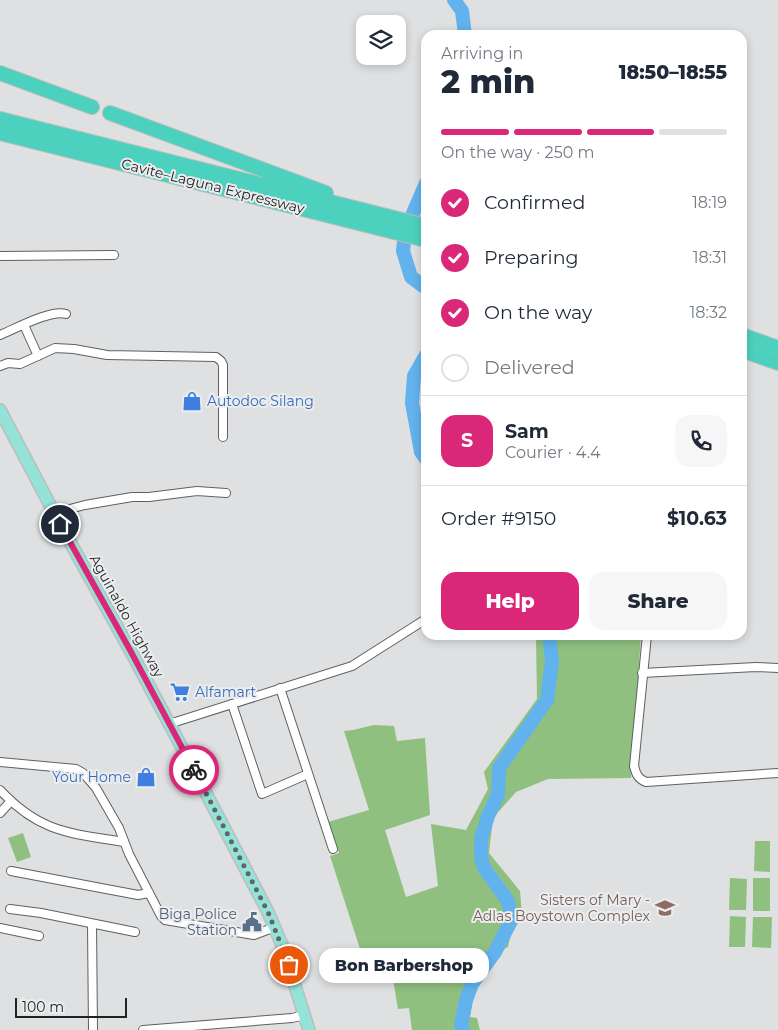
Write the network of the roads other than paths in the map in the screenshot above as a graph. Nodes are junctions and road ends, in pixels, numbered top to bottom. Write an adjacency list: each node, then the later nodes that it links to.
1 (0, 73): 2 (highway)
2 (92, 107)
3 (110, 113): 6 (highway)
4 (0, 120): 6 (highway, Cavite–Laguna Expressway)
5 (0, 132): 6 (highway, Cavite–Laguna Expressway)
6 (391, 224): 7 (highway, Cavite–Laguna Expressway); 8 (highway, Cavite–Laguna Expressway)
7 (421, 226)
8 (421, 238)
9 (114, 255): 10 (street)
10 (0, 256)
11 (66, 314): 12 (street)
12 (24, 325): 13 (street); 17 (street)
13 (0, 336)
14 (747, 337): 15 (highway)
15 (778, 348)
16 (747, 352): 18 (highway)
17 (38, 356): 19 (street); 21 (street)
18 (778, 363)
19 (0, 366)
20 (2, 415): 23 (main road, Aguinaldo Highway)
21 (223, 437)
22 (226, 493): 23 (street)
23 (55, 515): 30 (main road, Aguinaldo Highway)
24 (421, 622): 28 (street)
25 (646, 640): 27 (street)
26 (778, 668): 27 (street)
27 (642, 674): 32 (street)
28 (280, 688): 29 (street); 33 (street)
29 (232, 704): 30 (street); 33 (street)
30 (169, 724): 43 (main road, Aguinaldo Highway)
31 (0, 762): 37 (street)
32 (778, 773)
33 (308, 774): 38 (street)
34 (0, 790): 35 (street)
35 (11, 801): 36 (street); 37 (street)
36 (0, 813)
37 (124, 842): 40 (street)
38 (333, 849)
39 (11, 871): 40 (street)
40 (149, 893): 43 (street)
41 (10, 909): 42 (street)
42 (92, 924): 45 (street); 48 (street)
43 (275, 927): 47 (main road, Aguinaldo Highway)
44 (0, 928): 46 (street)
45 (135, 932)
46 (39, 936)
47 (305, 1015): 49 (street); 50 (main road, Aguinaldo Highway)
48 (93, 1030)
49 (143, 1030)
50 (309, 1030)

